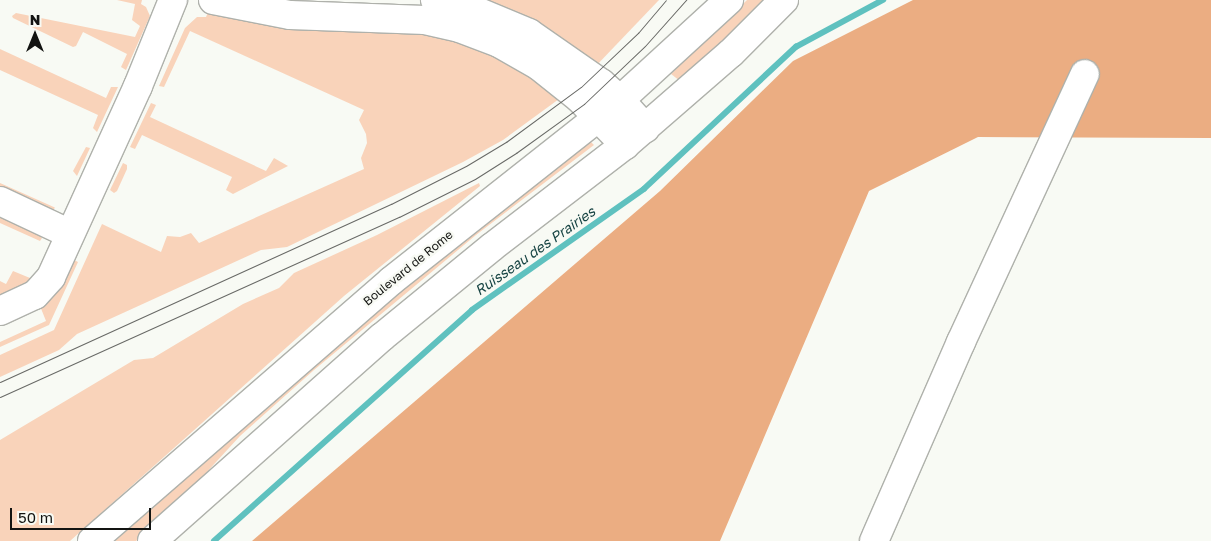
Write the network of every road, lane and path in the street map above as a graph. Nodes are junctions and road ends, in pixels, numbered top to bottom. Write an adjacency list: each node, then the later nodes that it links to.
1 (173, 0): 10 (main road)
2 (213, 0): 7 (main road)
3 (435, 0): 7 (main road)
4 (729, 0): 7 (main road, Boulevard de Rome)
5 (784, 0): 8 (main road)
6 (1085, 74): 14 (main road)
7 (610, 108): 8 (main road); 12 (main road, Boulevard de Rome)
8 (635, 136): 13 (main road)
9 (0, 201): 10 (main road)
10 (70, 234): 11 (main road)
11 (0, 311)
12 (92, 541)
13 (152, 541)
14 (874, 541)

